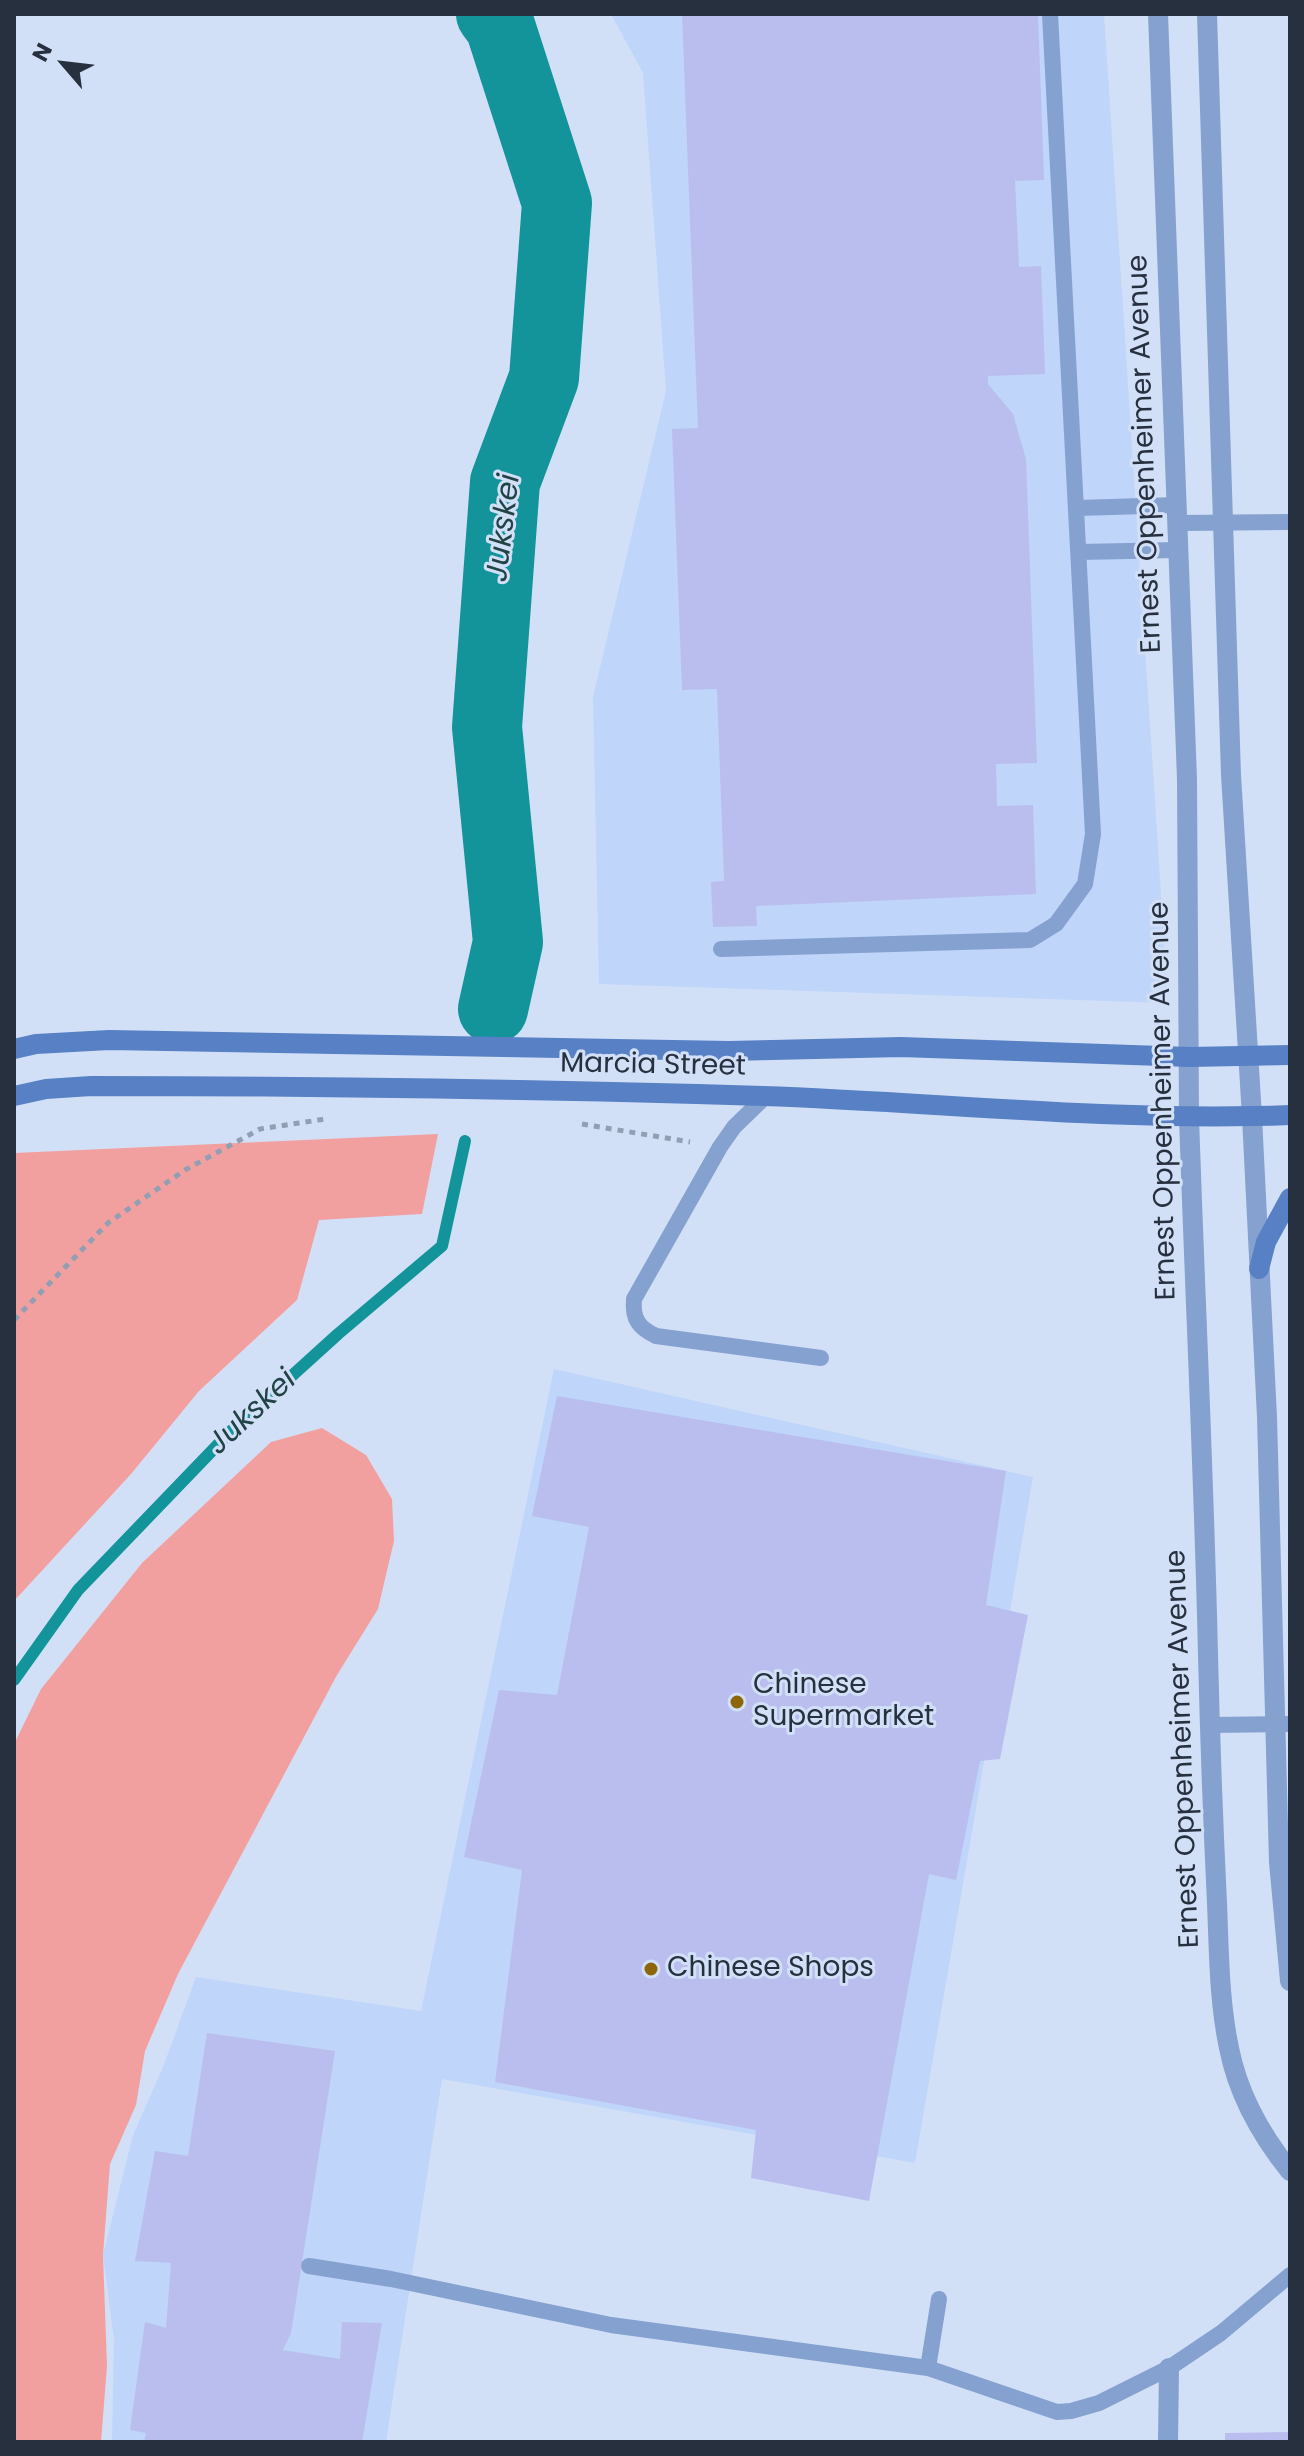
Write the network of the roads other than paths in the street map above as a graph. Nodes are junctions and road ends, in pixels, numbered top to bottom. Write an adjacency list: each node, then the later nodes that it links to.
1 (1050, 14): 4 (lane)
2 (1158, 14): 5 (street, Ernest Oppenheimer Avenue)
3 (1207, 14): 7 (street)
4 (1078, 508): 5 (lane); 9 (lane)
5 (1178, 514): 7 (lane); 8 (street, Ernest Oppenheimer Avenue)
6 (1290, 522): 7 (lane)
7 (1225, 523): 12 (street)
8 (1178, 550): 9 (lane); 14 (street, Ernest Oppenheimer Avenue)
9 (1080, 552): 10 (lane)
10 (721, 949)
11 (14, 1049): 14 (main road, Marcia Street)
12 (1249, 1054): 13 (main road, Marcia Street); 14 (main road, Marcia Street); 19 (street)
13 (1290, 1055)
14 (1190, 1057): 18 (street, Ernest Oppenheimer Avenue)
15 (14, 1096): 16 (main road, Marcia Street)
16 (766, 1096): 18 (main road, Marcia Street); 22 (lane)
17 (1290, 1115): 19 (main road, Marcia Street)
18 (1189, 1117): 19 (main road, Marcia Street); 24 (street, Ernest Oppenheimer Avenue)
19 (1252, 1117): 21 (street)
20 (1290, 1198): 21 (main road)
21 (1259, 1269): 23 (street)
22 (821, 1358)
23 (1282, 1724): 24 (lane); 25 (street)
24 (1210, 1725): 27 (street, Ernest Oppenheimer Avenue)
25 (1286, 1920): 26 (street)
26 (1290, 1981)
27 (1290, 2171)
28 (309, 2266): 31 (lane)
29 (1290, 2275): 32 (lane)
30 (939, 2299): 31 (lane)
31 (928, 2368): 32 (lane)
32 (1169, 2368): 33 (street)
33 (1168, 2442)

